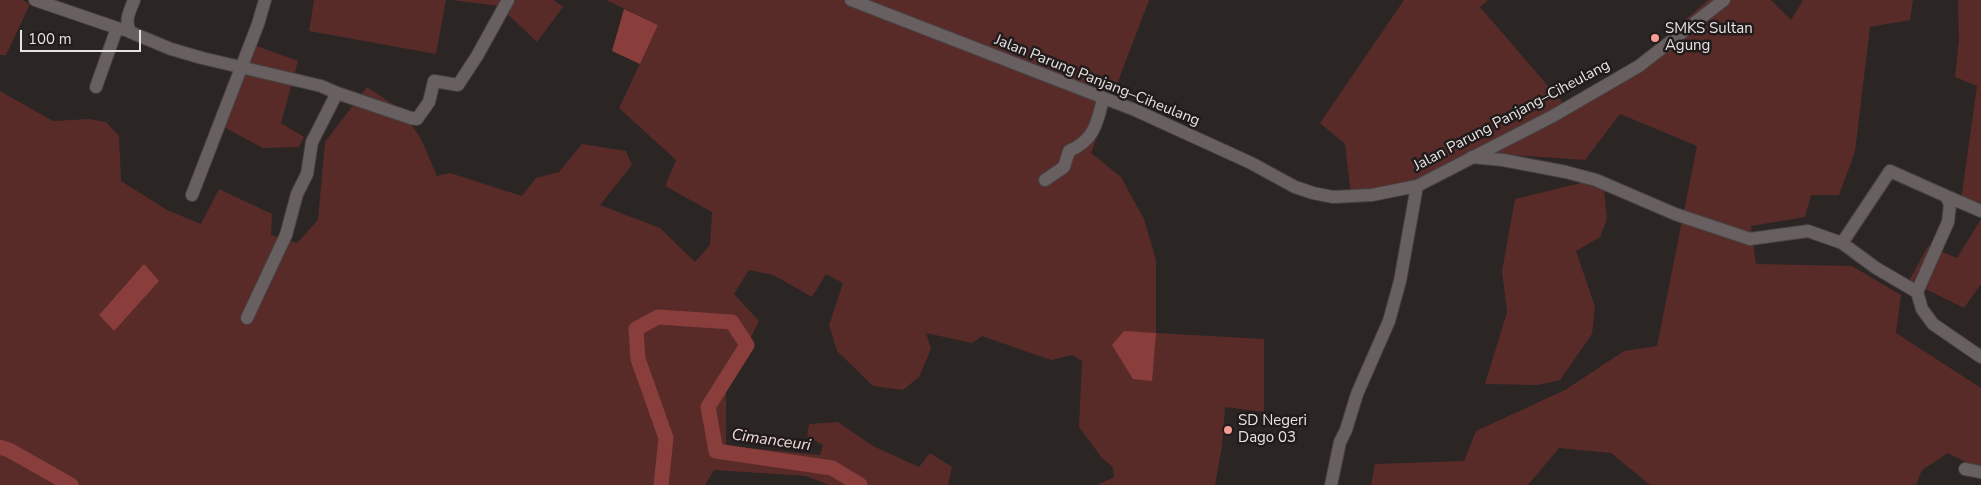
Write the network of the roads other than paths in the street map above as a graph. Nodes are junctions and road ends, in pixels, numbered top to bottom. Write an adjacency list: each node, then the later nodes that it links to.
1 (35, 0): 7 (street)
2 (134, 0): 7 (street)
3 (265, 0): 8 (street)
4 (508, 0): 10 (street)
5 (851, 0): 11 (street, Jalan Parung Panjang–Ciheulang)
6 (1724, 0): 12 (street, Jalan Parung Panjang–Ciheulang)
7 (124, 30): 8 (street); 9 (street)
8 (241, 66): 10 (street); 15 (street)
9 (96, 87)
10 (337, 93): 20 (street)
11 (1103, 99): 13 (street); 14 (street, Jalan Parung Panjang–Ciheulang)
12 (1472, 157): 14 (street, Jalan Parung Panjang–Ciheulang); 18 (street)
13 (1045, 180)
14 (1417, 186): 24 (street)
15 (192, 194)
16 (1946, 196): 17 (street); 18 (street); 19 (street)
17 (1981, 211)
18 (1842, 243): 19 (street)
19 (1917, 292): 21 (street)
20 (248, 318)
21 (1981, 357)
22 (1965, 470): 23 (street)
23 (1981, 472)
24 (1331, 485)

